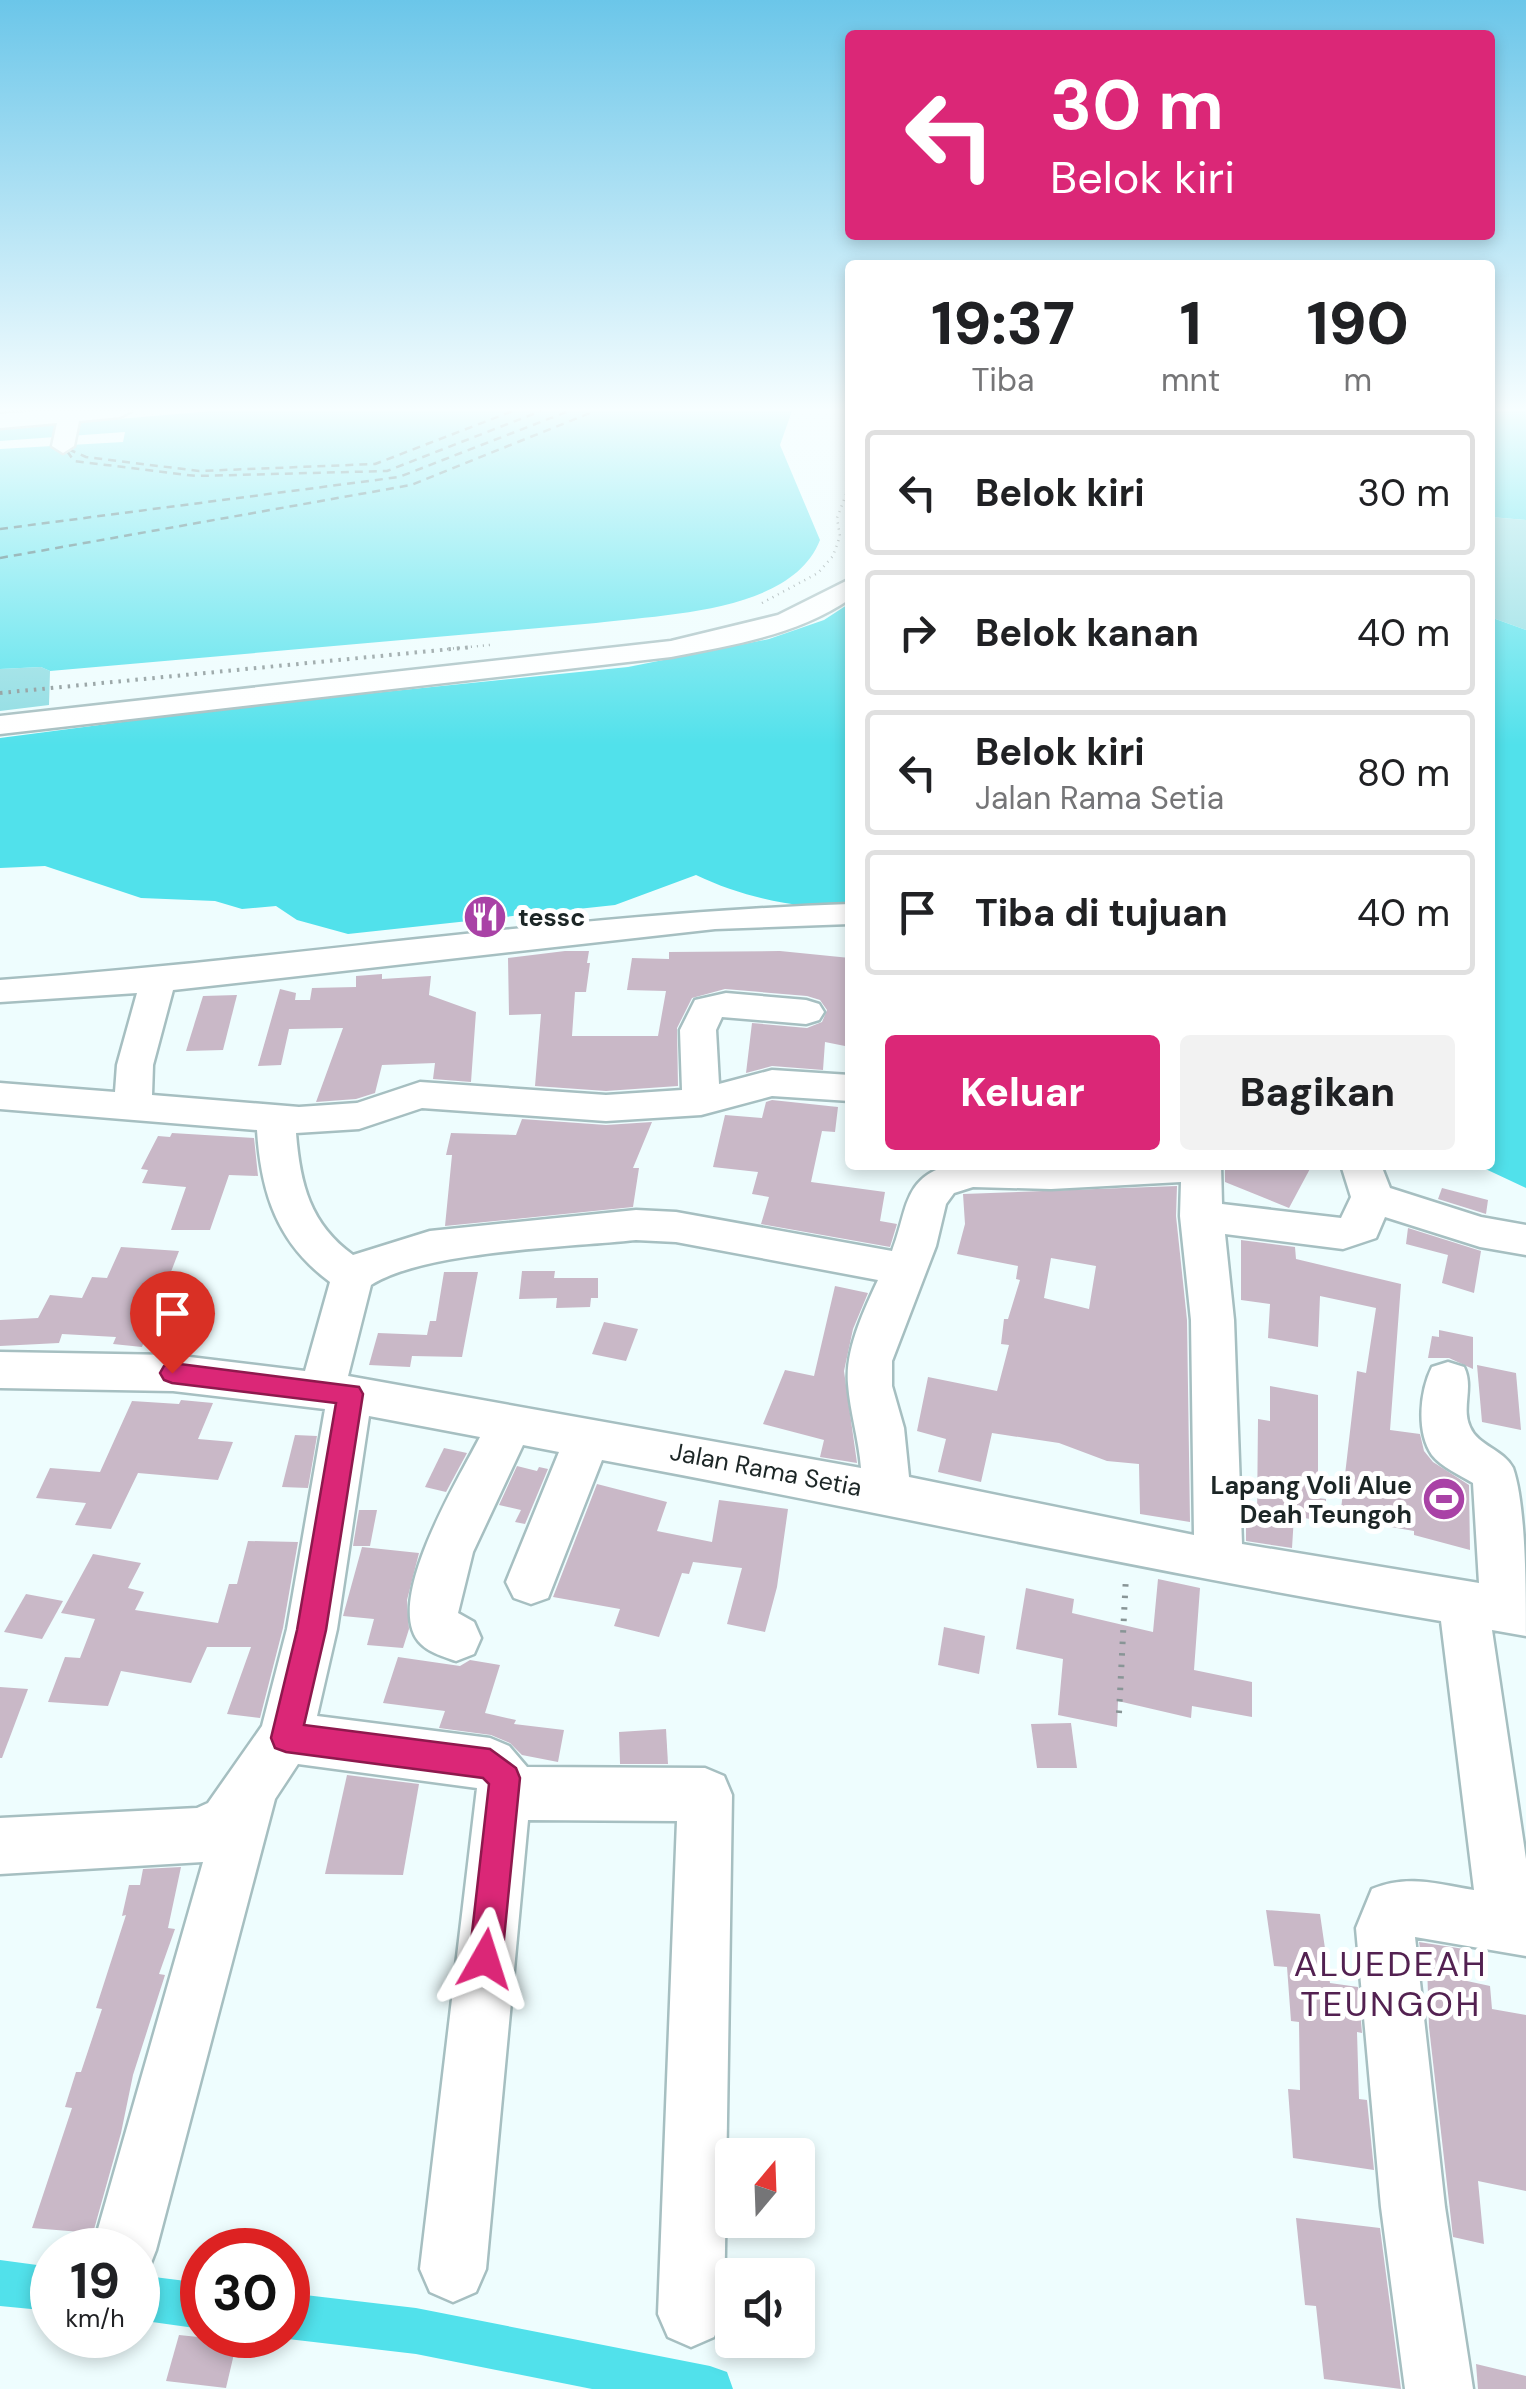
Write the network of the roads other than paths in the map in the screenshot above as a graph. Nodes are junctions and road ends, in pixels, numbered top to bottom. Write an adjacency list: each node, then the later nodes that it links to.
1 (845, 590): 2 (street)
2 (0, 725)
3 (845, 914): 4 (street)
4 (158, 980): 5 (street); 10 (street)
5 (0, 991)
6 (806, 1012): 9 (street)
7 (845, 1088): 9 (street)
8 (0, 1096): 10 (street)
9 (701, 1102): 11 (street)
10 (134, 1108): 11 (street)
11 (276, 1120): 18 (street)
12 (1110, 1170): 17 (street)
13 (1202, 1170): 15 (street)
14 (1366, 1181): 15 (street); 16 (street)
15 (1200, 1216): 25 (street)
16 (1526, 1240)
17 (904, 1269): 18 (street); 24 (street)
18 (352, 1276): 21 (street)
19 (0, 1370): 21 (street, Jalan Rama Setia)
20 (1448, 1380): 27 (street)
21 (336, 1392): 22 (street, Jalan Rama Setia); 29 (street)
22 (511, 1422): 23 (street, Jalan Rama Setia); 28 (street)
23 (588, 1436): 24 (street, Jalan Rama Setia); 26 (street)
24 (887, 1492): 25 (street, Jalan Rama Setia)
25 (1219, 1562): 27 (street, Jalan Rama Setia)
26 (531, 1582)
27 (1498, 1608): 33 (street)
28 (456, 1638)
29 (286, 1738): 30 (street); 31 (street)
30 (250, 1790): 32 (street); 34 (street)
31 (503, 1793): 35 (street); 36 (street)
32 (0, 1846)
33 (1517, 1925): 37 (street)
34 (130, 2228)
35 (453, 2270)
36 (691, 2314)
37 (1439, 2389)

